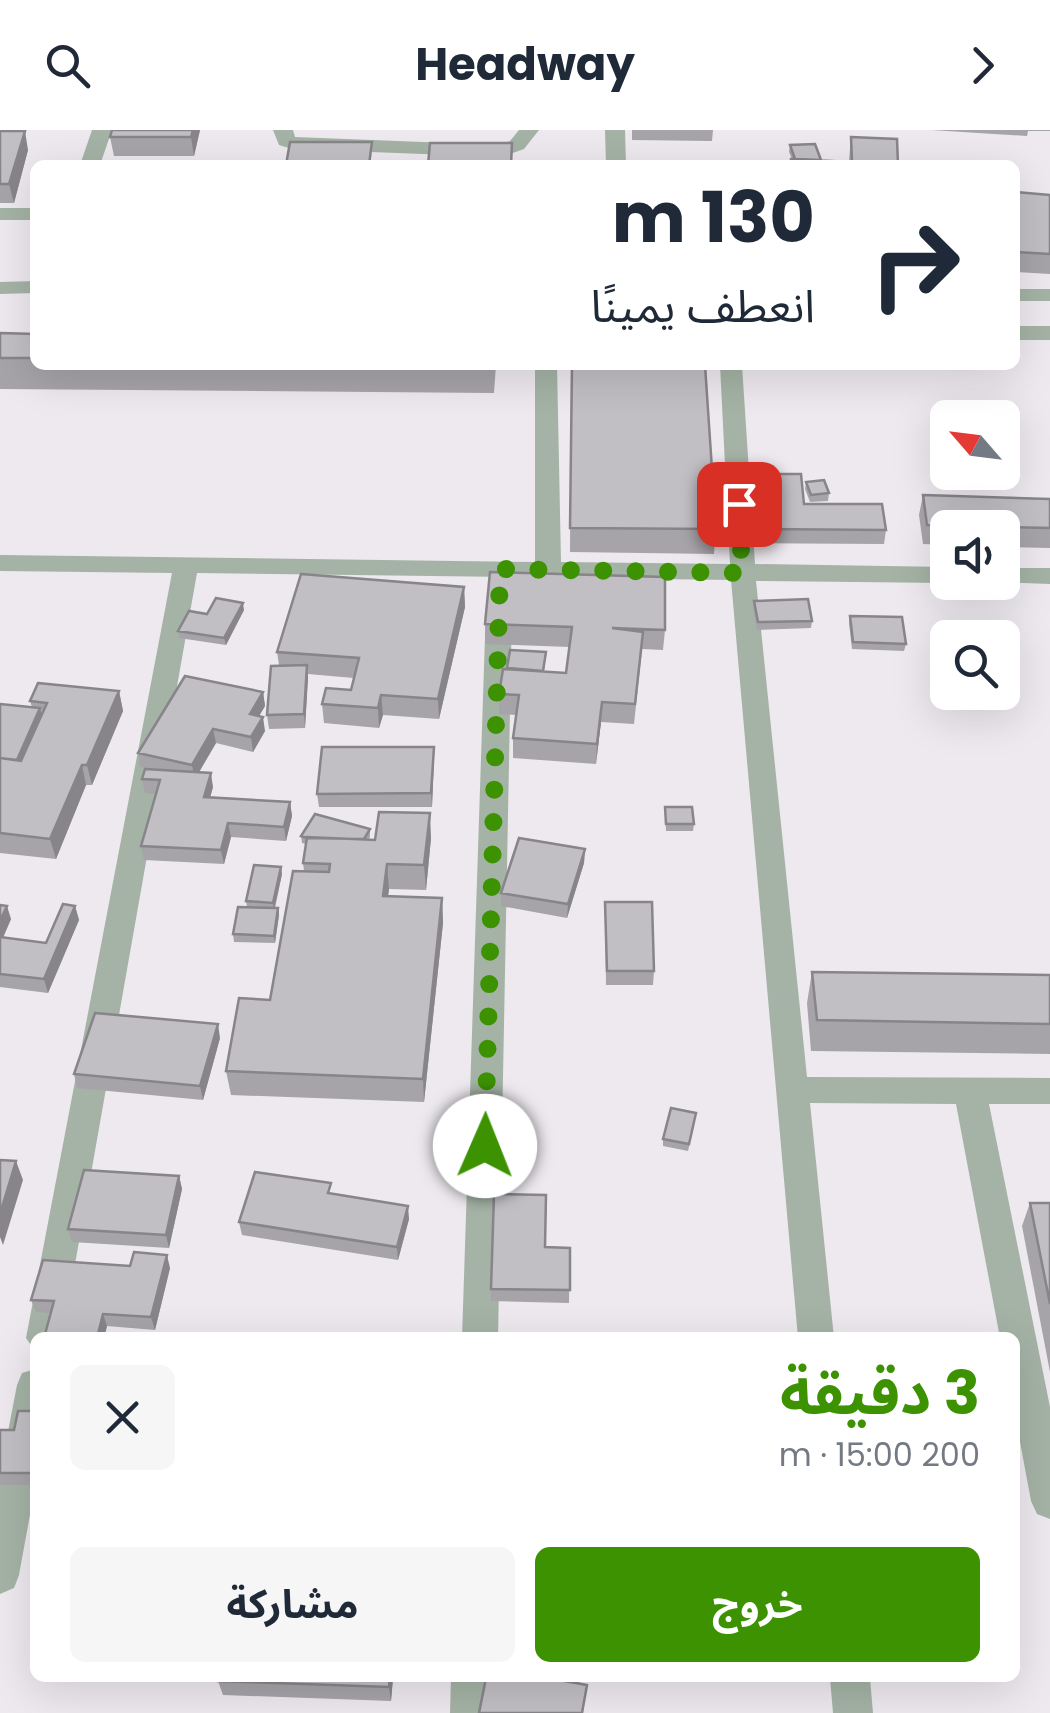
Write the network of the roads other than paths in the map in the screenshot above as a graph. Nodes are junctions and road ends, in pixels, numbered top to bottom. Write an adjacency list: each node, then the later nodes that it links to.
1 (102, 130): 5 (street)
2 (283, 130): 3 (street)
3 (529, 130)
4 (614, 130): 6 (street)
5 (92, 160)
6 (616, 160)
7 (0, 214): 8 (street)
8 (30, 214)
9 (0, 288): 10 (street)
10 (30, 288)
11 (1020, 295): 12 (street)
12 (1050, 295)
13 (1020, 333): 14 (street)
14 (1050, 333)
15 (546, 370): 19 (street)
16 (732, 370): 21 (street)
17 (0, 563): 18 (street)
18 (186, 566): 20 (street); 28 (street)
19 (548, 567): 20 (street); 21 (street)
20 (500, 569): 29 (street)
21 (742, 573): 22 (street); 25 (street)
22 (930, 575)
23 (1020, 576): 24 (street)
24 (1050, 576)
25 (792, 1090): 26 (street); 30 (street)
26 (970, 1090): 27 (street); 31 (street)
27 (1050, 1091)
28 (45, 1332)
29 (480, 1332)
30 (815, 1332)
31 (1017, 1332)
32 (1020, 1346): 34 (street)
33 (30, 1412): 35 (street)
34 (1050, 1500)
35 (0, 1575)
36 (471, 1682): 38 (street)
37 (850, 1682): 39 (street)
38 (470, 1713)
39 (853, 1713)

